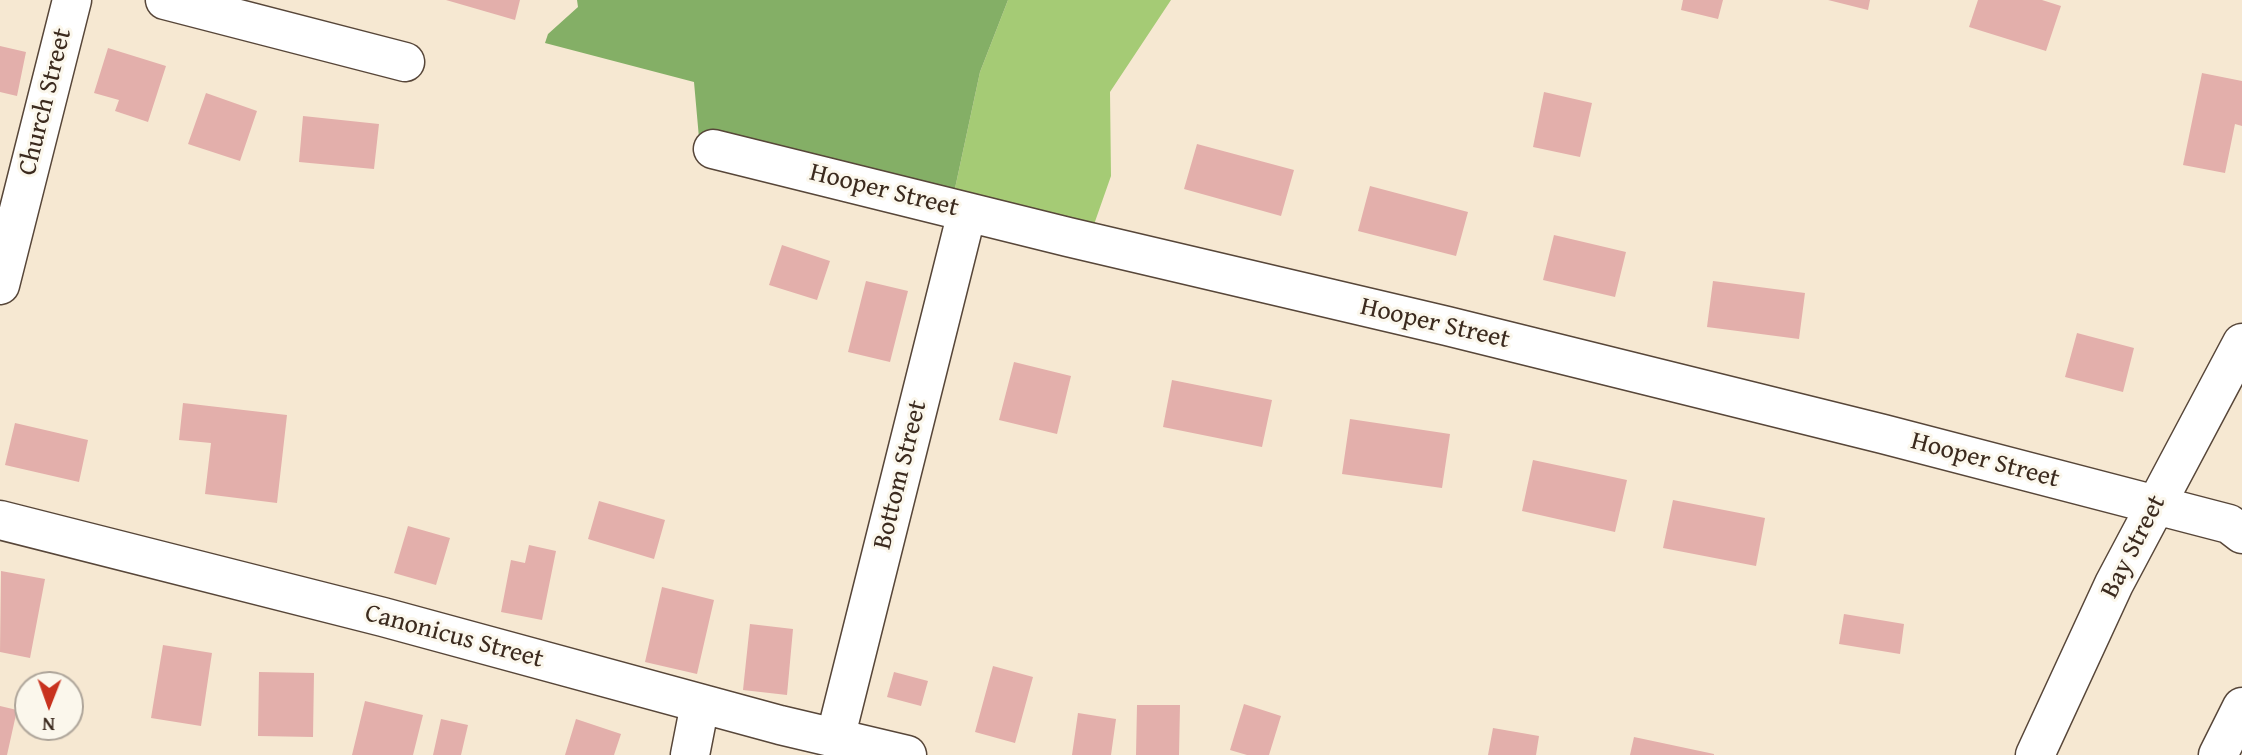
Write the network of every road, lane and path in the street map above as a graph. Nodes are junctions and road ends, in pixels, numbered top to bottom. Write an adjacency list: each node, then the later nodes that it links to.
1 (72, 0): 6 (street, Church Street)
2 (164, 0): 3 (street)
3 (405, 62)
4 (713, 149): 5 (street, Hooper Street)
5 (967, 212): 8 (street, Hooper Street); 13 (street, Bottom Street)
6 (0, 285)
7 (2242, 343): 8 (street, Bay Street)
8 (2155, 506): 10 (street, Hooper Street); 16 (street, Bay Street)
9 (0, 520): 11 (street, Canonicus Street)
10 (2242, 534)
11 (701, 704): 13 (street, Canonicus Street); 14 (street)
12 (2242, 707): 17 (street)
13 (835, 739): 15 (street, Canonicus Street)
14 (690, 755)
15 (907, 755)
16 (2035, 755)
17 (2218, 755)

